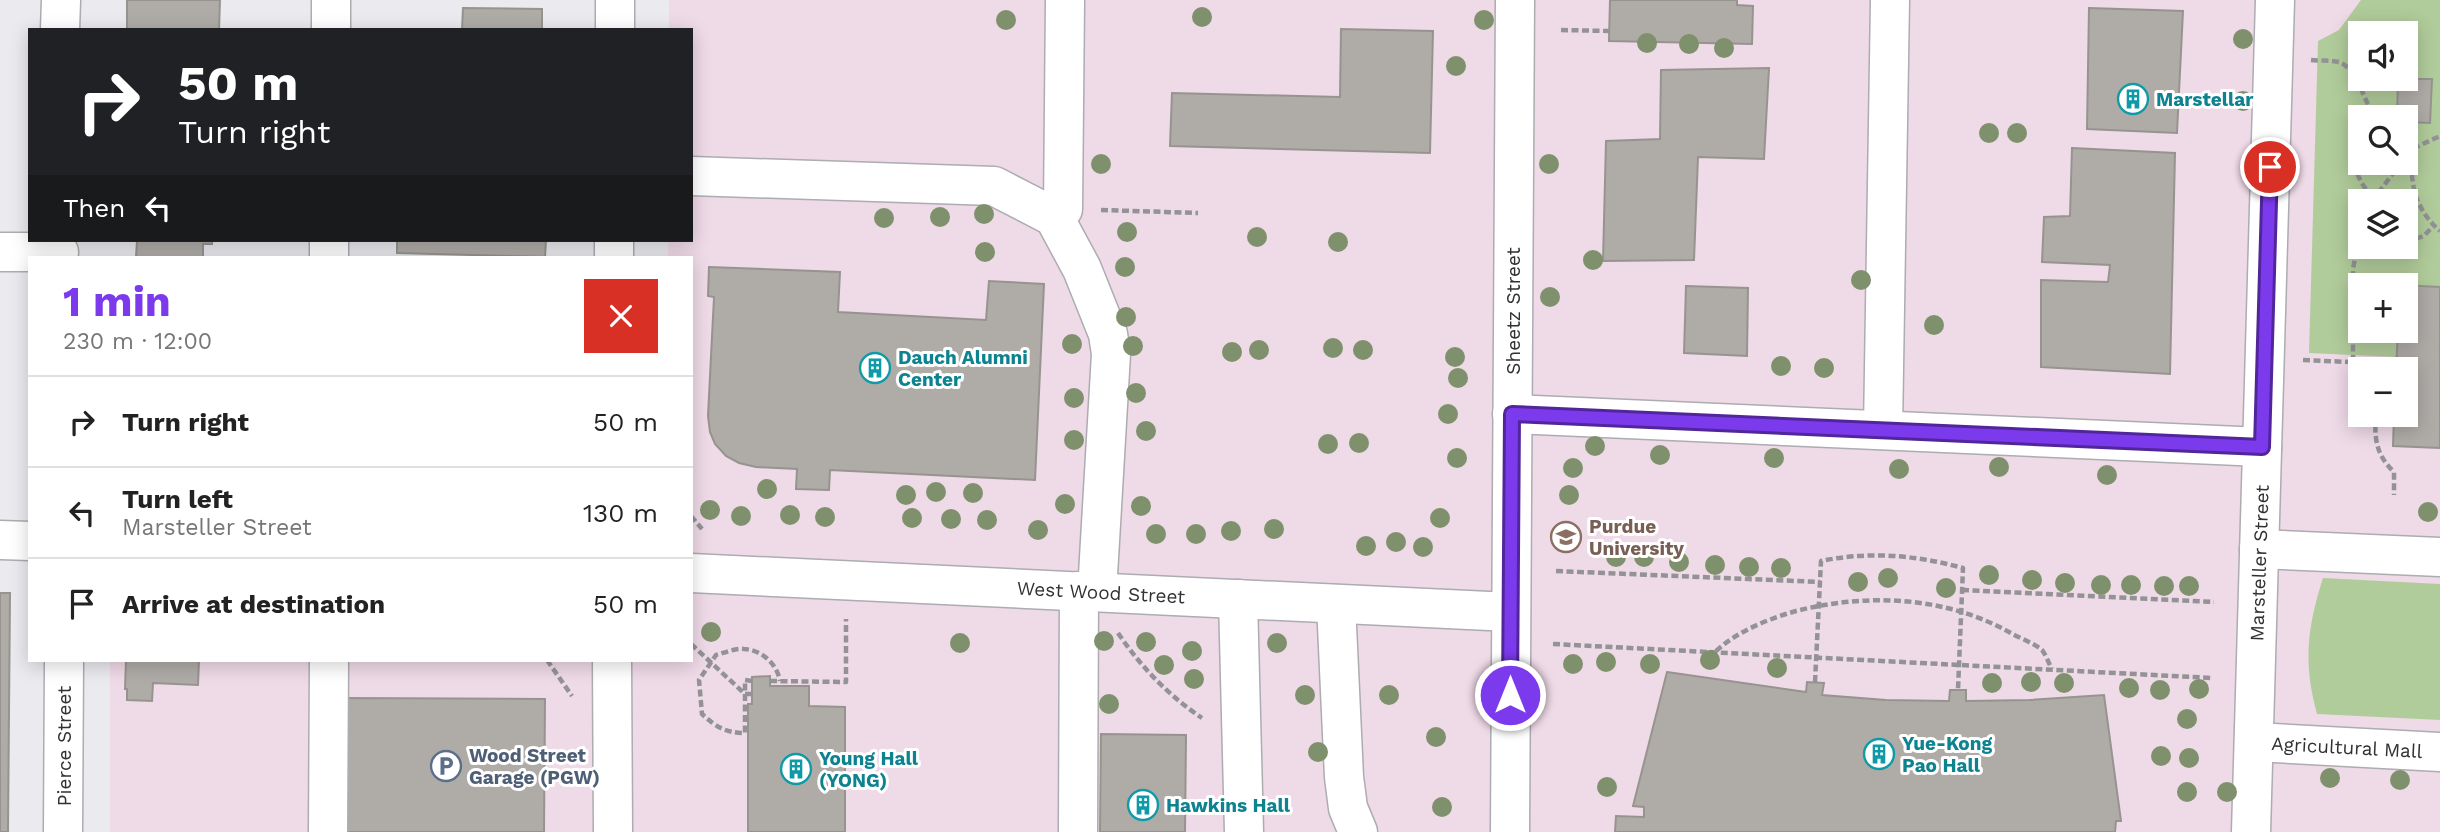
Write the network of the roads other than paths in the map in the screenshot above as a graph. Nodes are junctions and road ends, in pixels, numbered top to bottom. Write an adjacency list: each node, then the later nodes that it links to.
1 (61, 0): 8 (street)
2 (331, 0): 9 (street)
3 (615, 0): 10 (street)
4 (1065, 0): 12 (street)
5 (1515, 0): 15 (street, Sheetz Street)
6 (1890, 0): 16 (street)
7 (2275, 0): 17 (street, Marsteller Street)
8 (60, 28)
9 (331, 28)
10 (615, 28)
11 (693, 176): 12 (street)
12 (1059, 213): 23 (street)
13 (59, 250): 14 (street)
14 (0, 252)
15 (1512, 414): 16 (street); 26 (street, Sheetz Street)
16 (1883, 430): 17 (street)
17 (2262, 447): 20 (street, Marsteller Street)
18 (0, 540): 19 (street)
19 (28, 541)
20 (2259, 549): 21 (street); 30 (street, Marsteller Street)
21 (2440, 557)
22 (693, 573): 23 (street, West Wood Street)
23 (1088, 592): 24 (street, West Wood Street); 35 (street)
24 (1238, 599): 25 (street, West Wood Street); 36 (street)
25 (1336, 604): 26 (street, West Wood Street); 37 (street)
26 (1510, 612): 38 (street, Sheetz Street)
27 (64, 662): 32 (street, Pierce Street)
28 (329, 662): 33 (street)
29 (612, 662): 34 (street)
30 (2254, 742): 31 (street, Agricultural Mall); 39 (street, Marsteller Street)
31 (2440, 751)
32 (63, 832)
33 (328, 832)
34 (613, 832)
35 (1078, 832)
36 (1244, 832)
37 (1358, 832)
38 (1510, 832)
39 (2251, 832)

